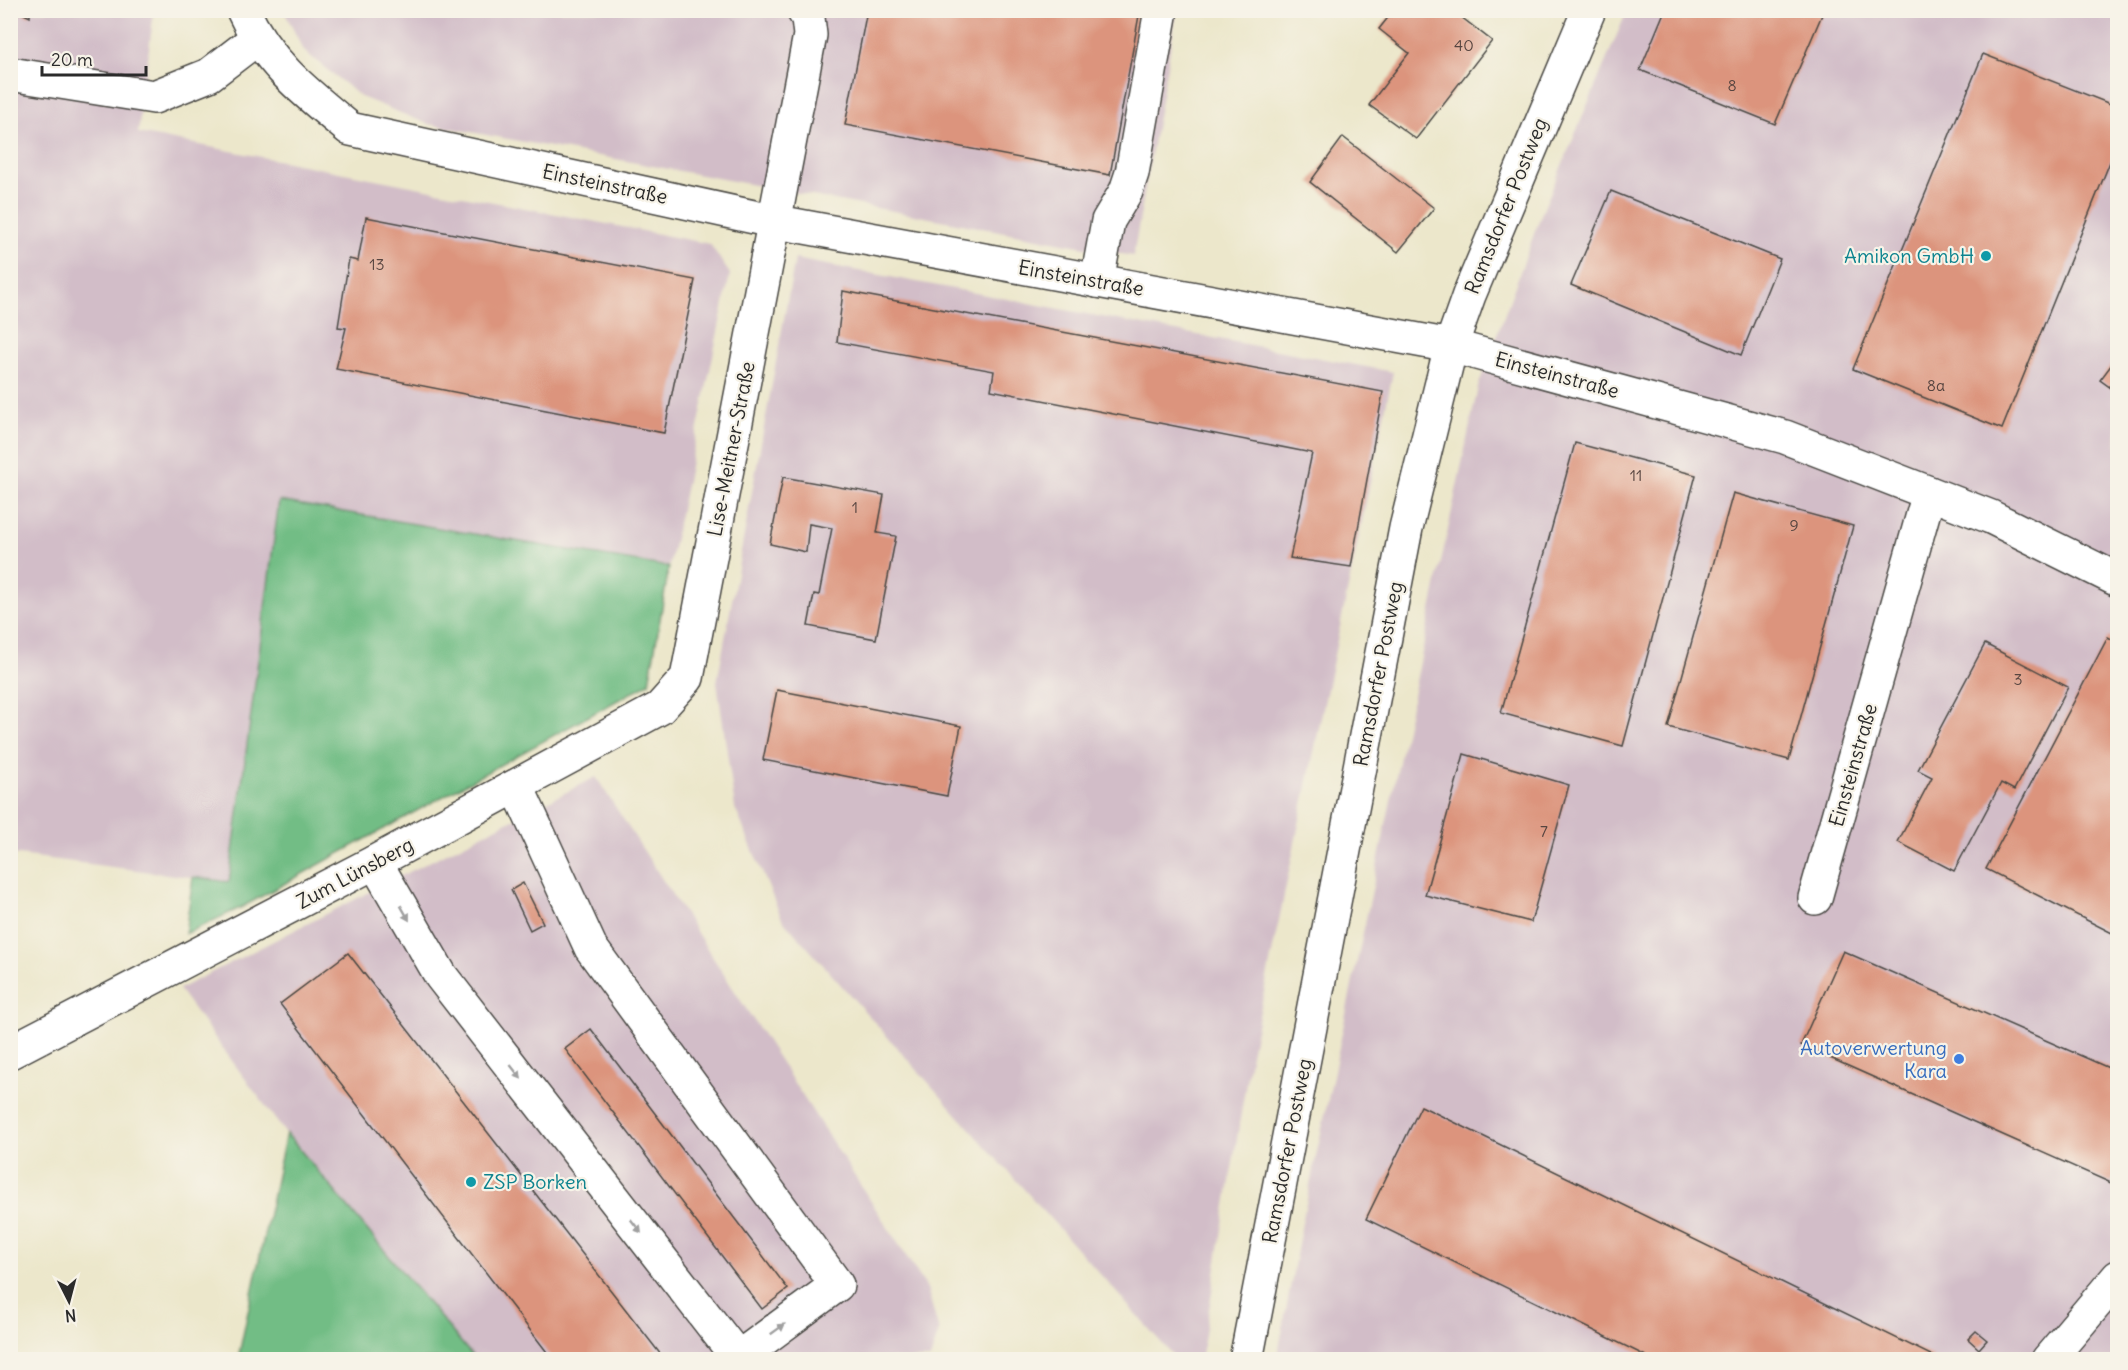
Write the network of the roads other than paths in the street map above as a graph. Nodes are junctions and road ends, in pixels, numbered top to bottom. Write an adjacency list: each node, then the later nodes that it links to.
1 (803, 10): 6 (street, Lise-Meitner-Straße)
2 (1161, 10): 7 (street)
3 (1589, 10): 8 (street, Ramsdorfer Postweg)
4 (249, 25): 5 (street, Einsteinstraße); 6 (street, Einsteinstraße)
5 (10, 74)
6 (772, 221): 7 (street, Einsteinstraße); 11 (street, Lise-Meitner-Straße)
7 (1097, 281): 8 (street, Einsteinstraße)
8 (1451, 346): 9 (street, Einsteinstraße); 17 (street, Ramsdorfer Postweg)
9 (1929, 493): 10 (street, Einsteinstraße); 14 (street, Einsteinstraße)
10 (2118, 580)
11 (687, 678): 12 (street, Zum Lünsberg)
12 (517, 787): 13 (street, Zum Lünsberg); 13 (street, one-way to 12)
13 (375, 862): 15 (street, Zum Lünsberg)
14 (1815, 898)
15 (10, 1052)
16 (2118, 1277): 18 (street)
17 (1246, 1359)
18 (2048, 1359)

